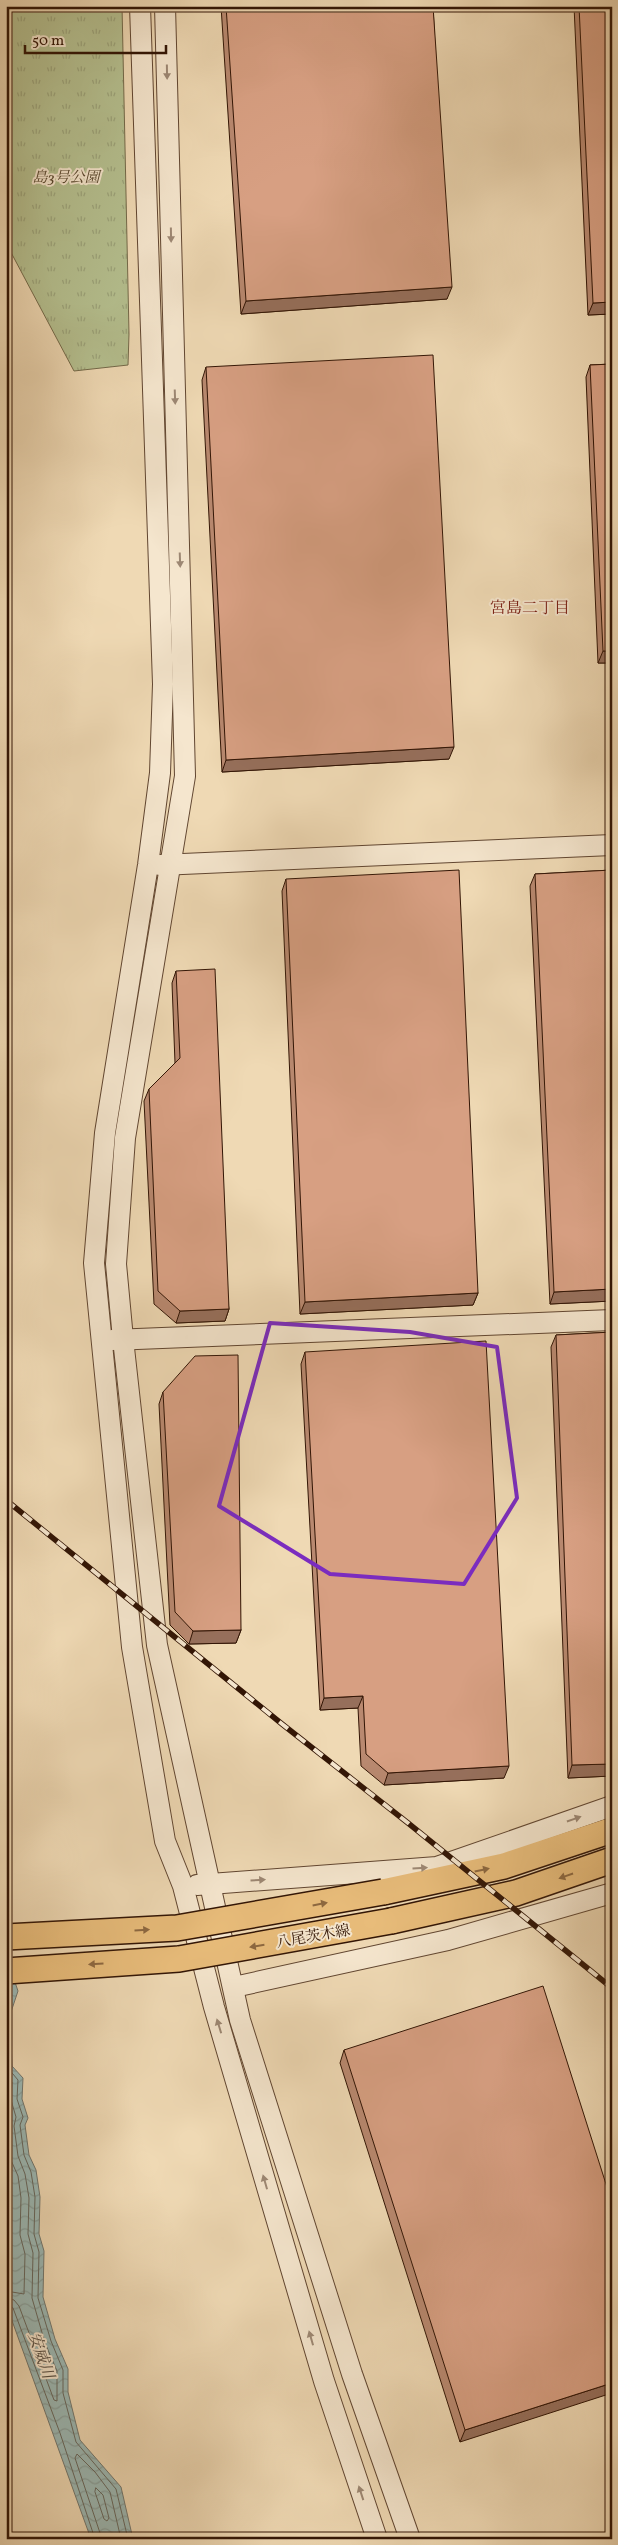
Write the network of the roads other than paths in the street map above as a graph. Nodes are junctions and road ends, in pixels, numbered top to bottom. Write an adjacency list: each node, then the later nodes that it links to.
1 (140, 6): 4 (street)
2 (165, 6): 5 (street, one-way to 5)
3 (612, 845): 5 (street)
4 (148, 865): 5 (street); 8 (street)
5 (172, 865): 7 (street)
6 (612, 1320): 7 (street)
7 (123, 1339): 8 (street); 12 (street)
8 (102, 1340): 13 (street)
9 (612, 1806): 12 (street, one-way to 9)
10 (612, 1830): 15 (main road, 八尾茨木線, one-way to 10, bridge)
11 (612, 1860): 16 (main road, 八尾茨木線, one-way to 16, bridge)
12 (210, 1884): 13 (street); 17 (street)
13 (183, 1886): 18 (street, one-way to 13)
14 (612, 1893): 17 (street)
15 (6, 1937)
16 (6, 1971)
17 (234, 1987): 19 (street)
18 (377, 2539)
19 (410, 2539)

